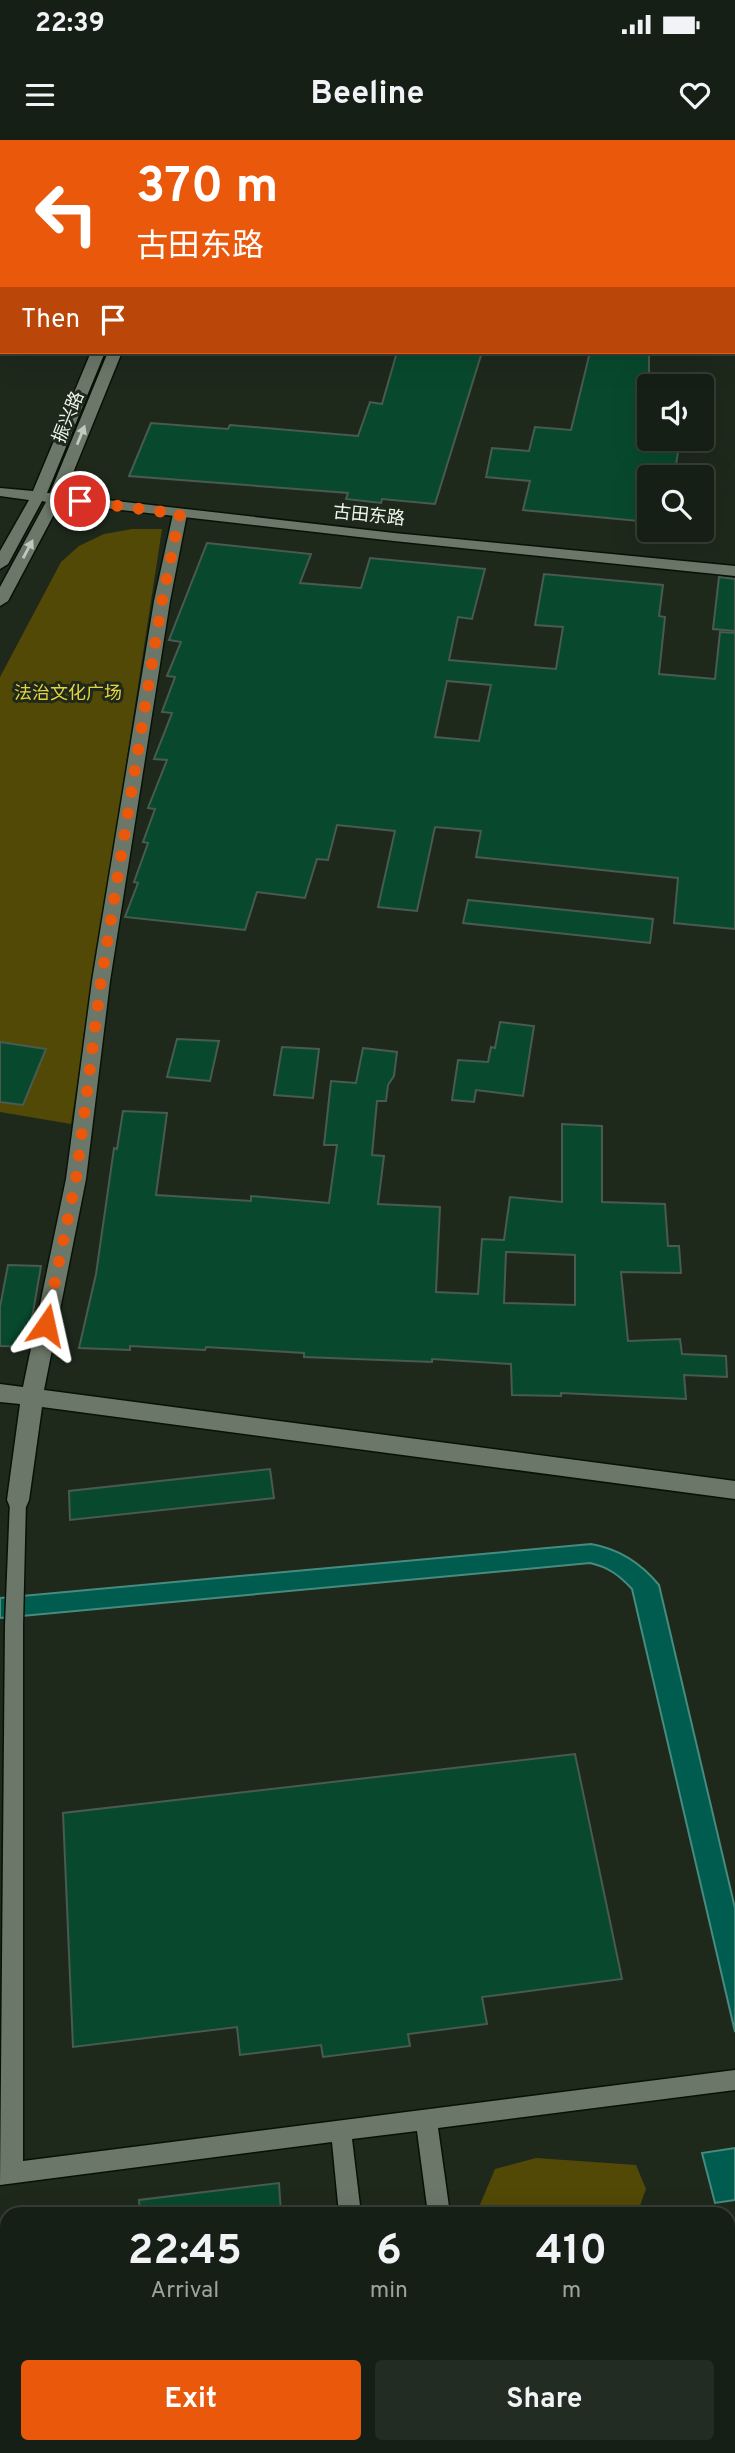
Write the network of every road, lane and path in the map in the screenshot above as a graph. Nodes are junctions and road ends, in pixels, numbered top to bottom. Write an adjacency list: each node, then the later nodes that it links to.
1 (97, 354): 4 (street, 振兴路)
2 (115, 354): 5 (street, 振兴路, one-way to 2)
3 (0, 492): 4 (street, 古田东路)
4 (38, 496): 5 (street, 古田东路); 7 (street, 振兴路)
5 (55, 498): 6 (street, 古田东路); 9 (street, 振兴路, one-way to 5)
6 (180, 514): 8 (street, 古田东路); 11 (street)
7 (0, 564)
8 (735, 571)
9 (0, 601)
10 (0, 1393): 11 (street)
11 (32, 1398): 12 (street); 13 (street)
12 (735, 1490)
13 (18, 1500): 17 (lane)
14 (734, 2080): 15 (lane)
15 (426, 2119): 16 (lane); 19 (lane)
16 (341, 2130): 17 (lane); 18 (lane)
17 (6, 2173)
18 (349, 2207)
19 (438, 2207)

